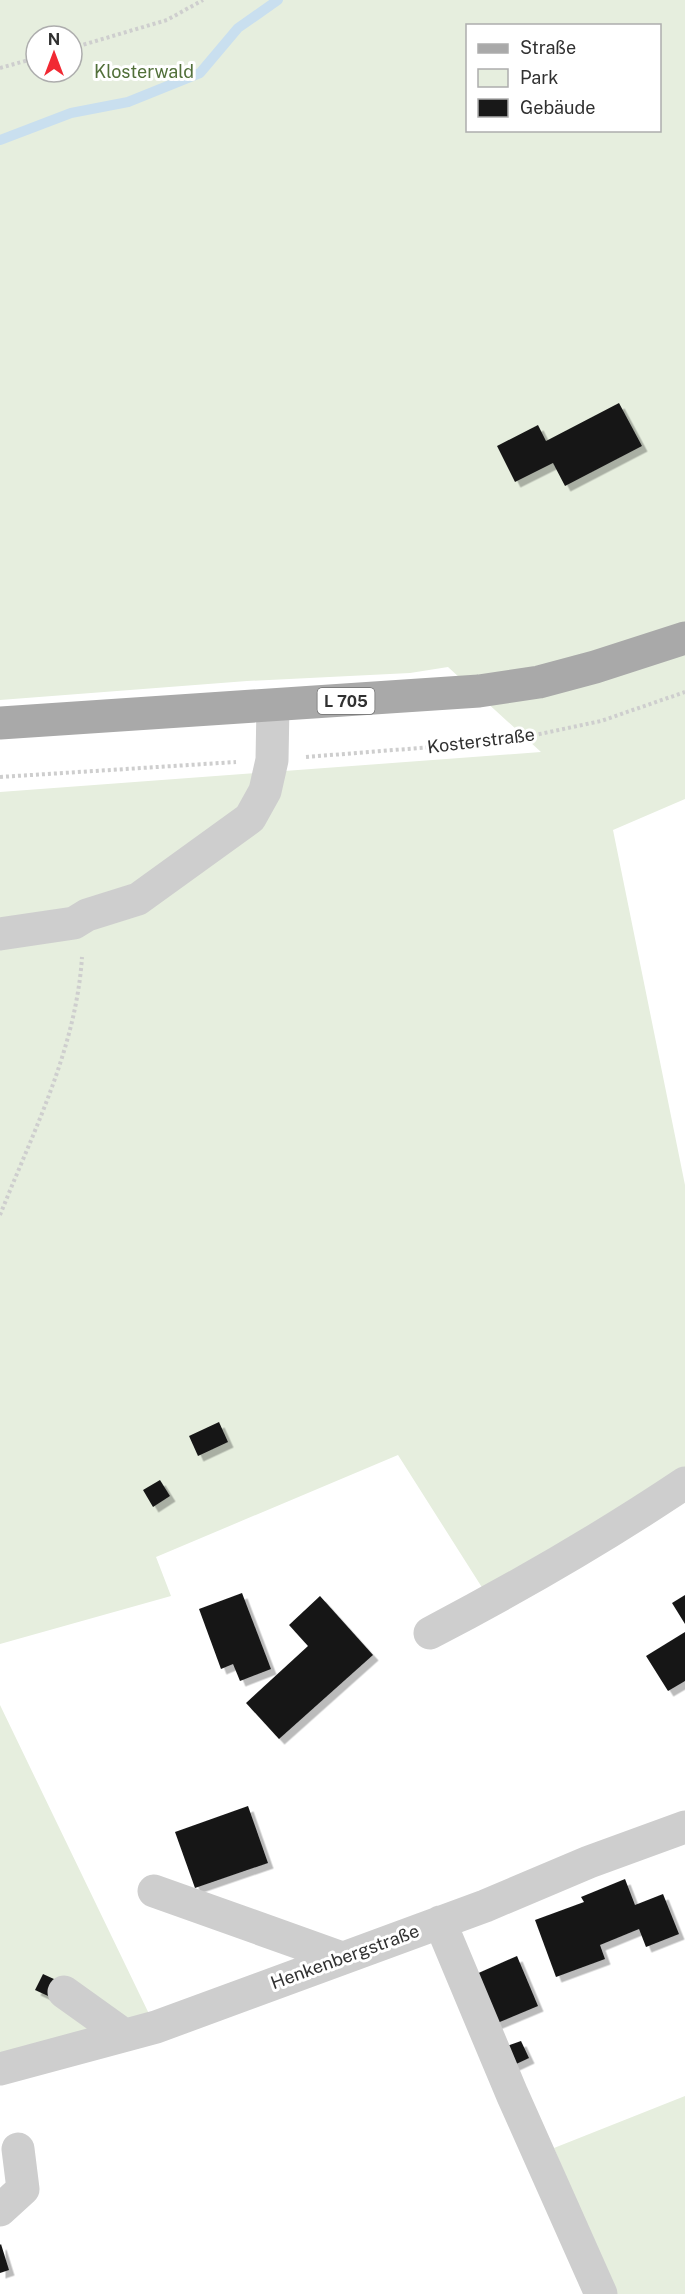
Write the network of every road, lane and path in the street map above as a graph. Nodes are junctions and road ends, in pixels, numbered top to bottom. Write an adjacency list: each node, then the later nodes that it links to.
1 (203, 0): 2 (path)
2 (84, 44)
3 (24, 61): 4 (path)
4 (0, 68)
5 (685, 638): 7 (main road, L 705)
6 (685, 692): 9 (path, Kosterstraße)
7 (273, 706): 8 (main road, L 705); 9 (street)
8 (0, 723)
9 (272, 760): 10 (path, Kosterstraße); 11 (street)
10 (0, 777)
11 (87, 915): 12 (street); 13 (path)
12 (0, 934)
13 (0, 1215)
14 (685, 1483): 15 (street)
15 (430, 1633)
16 (685, 1827): 18 (street, Henkenbergstraße)
17 (154, 1891): 19 (street)
18 (440, 1922): 19 (street, Henkenbergstraße); 25 (street)
19 (342, 1958): 21 (street, Henkenbergstraße)
20 (64, 1992): 21 (street)
21 (124, 2035): 22 (street, Henkenbergstraße)
22 (0, 2069)
23 (18, 2149): 24 (street)
24 (0, 2210)
25 (600, 2294)

